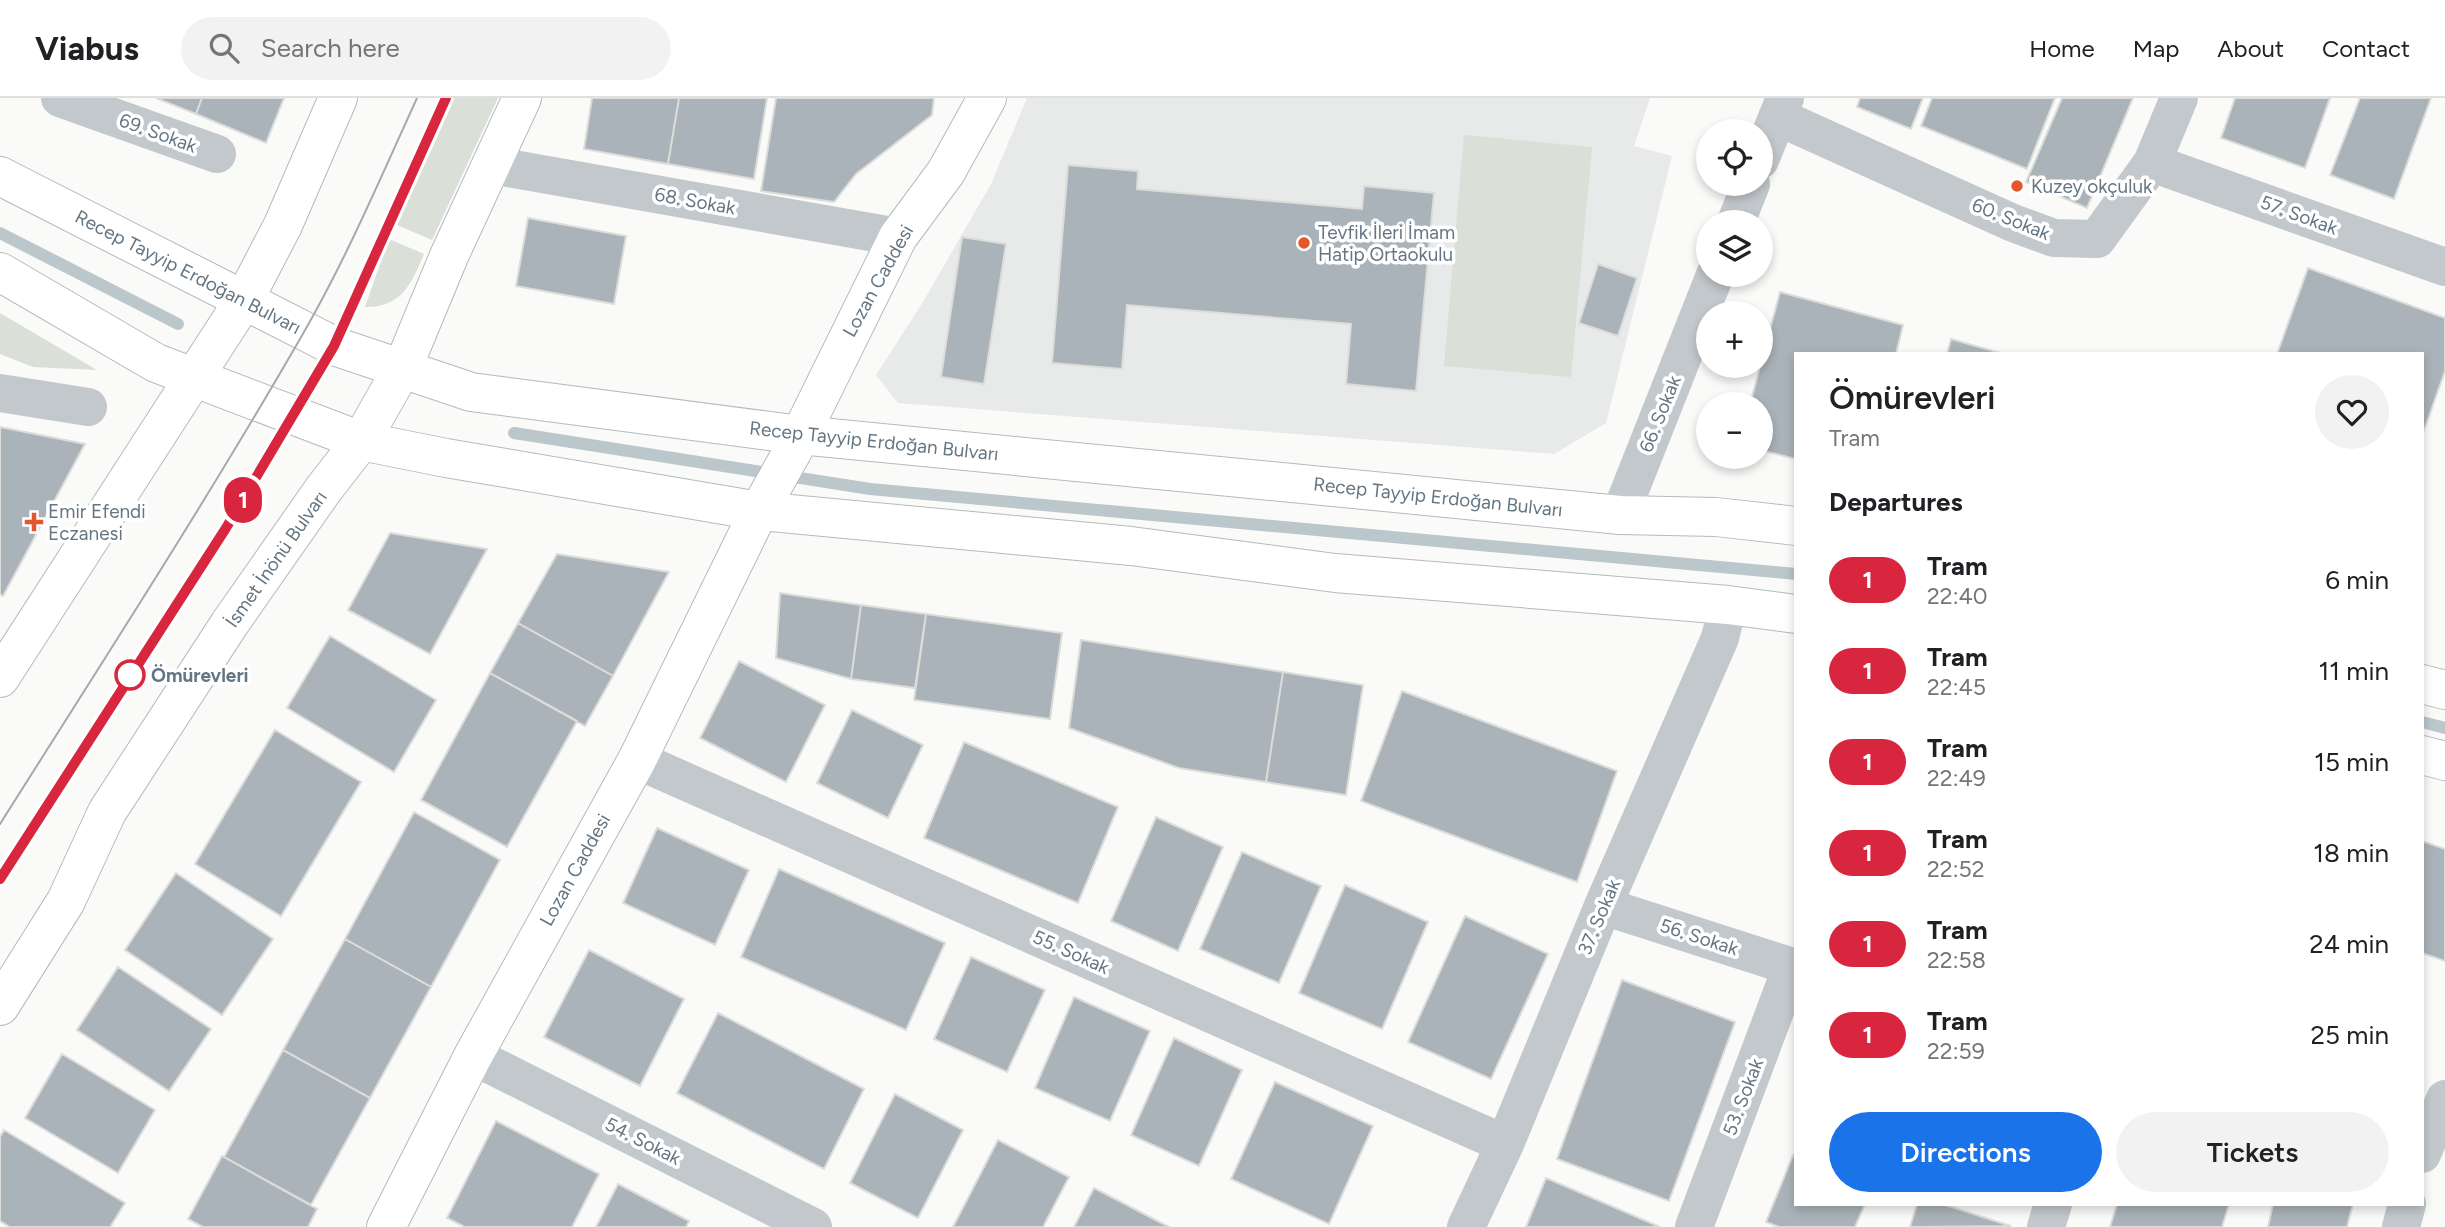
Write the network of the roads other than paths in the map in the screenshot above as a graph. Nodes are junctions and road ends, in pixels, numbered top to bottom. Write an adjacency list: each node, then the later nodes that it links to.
1 (60, 98): 8 (street, 69. Sokak)
2 (338, 98): 16 (main road)
3 (522, 98): 10 (main road, İsmet İnönü Bulvarı)
4 (987, 98): 12 (main road, Lozan Caddesi)
5 (2179, 98): 9 (street, 60. Sokak)
6 (1781, 107): 7 (street); 9 (street, 60. Sokak)
7 (1773, 127)
8 (217, 154)
9 (2152, 163): 13 (street, 57. Sokak)
10 (491, 165): 12 (street, 68. Sokak); 17 (main road, İsmet İnönü Bulvarı)
11 (0, 176): 16 (main road, Recep Tayyip Erdoğan Bulvarı)
12 (898, 237): 22 (main road, Lozan Caddesi)
13 (2445, 267)
14 (0, 272): 18 (main road)
15 (1710, 287): 24 (street, 66. Sokak)
16 (244, 300): 17 (main road, Recep Tayyip Erdoğan Bulvarı); 18 (main road)
17 (403, 368): 21 (main road, İsmet İnönü Bulvarı); 22 (main road, Recep Tayyip Erdoğan Bulvarı)
18 (193, 377): 21 (main road); 28 (main road)
19 (0, 393): 20 (street)
20 (88, 407)
21 (361, 441): 23 (main road); 36 (main road, İsmet İnönü Bulvarı)
22 (796, 443): 23 (main road, Lozan Caddesi); 24 (main road, Recep Tayyip Erdoğan Bulvarı)
23 (762, 505): 26 (main road); 32 (main road, Lozan Caddesi)
24 (1620, 515): 25 (main road, Recep Tayyip Erdoğan Bulvarı)
25 (1794, 526)
26 (1728, 605): 27 (main road); 34 (street, 37. Sokak)
27 (1794, 614)
28 (0, 678)
29 (2424, 685): 30 (main road)
30 (2445, 690)
31 (2424, 756): 33 (main road)
32 (637, 760): 37 (main road, Lozan Caddesi); 39 (street, 55. Sokak)
33 (2445, 761)
34 (1604, 906): 35 (street, 56. Sokak); 39 (street, 37. Sokak)
35 (1794, 967): 46 (street, 53. Sokak)
36 (0, 1006)
37 (473, 1056): 43 (main road, Lozan Caddesi); 44 (street, 54. Sokak)
38 (2445, 1099): 40 (street)
39 (1505, 1144): 45 (street, 37. Sokak)
40 (2424, 1149)
41 (2052, 1206): 47 (street)
42 (2406, 1206): 48 (street)
43 (386, 1227)
44 (813, 1227)
45 (1466, 1227)
46 (1694, 1227)
47 (2046, 1227)
48 (2401, 1227)

